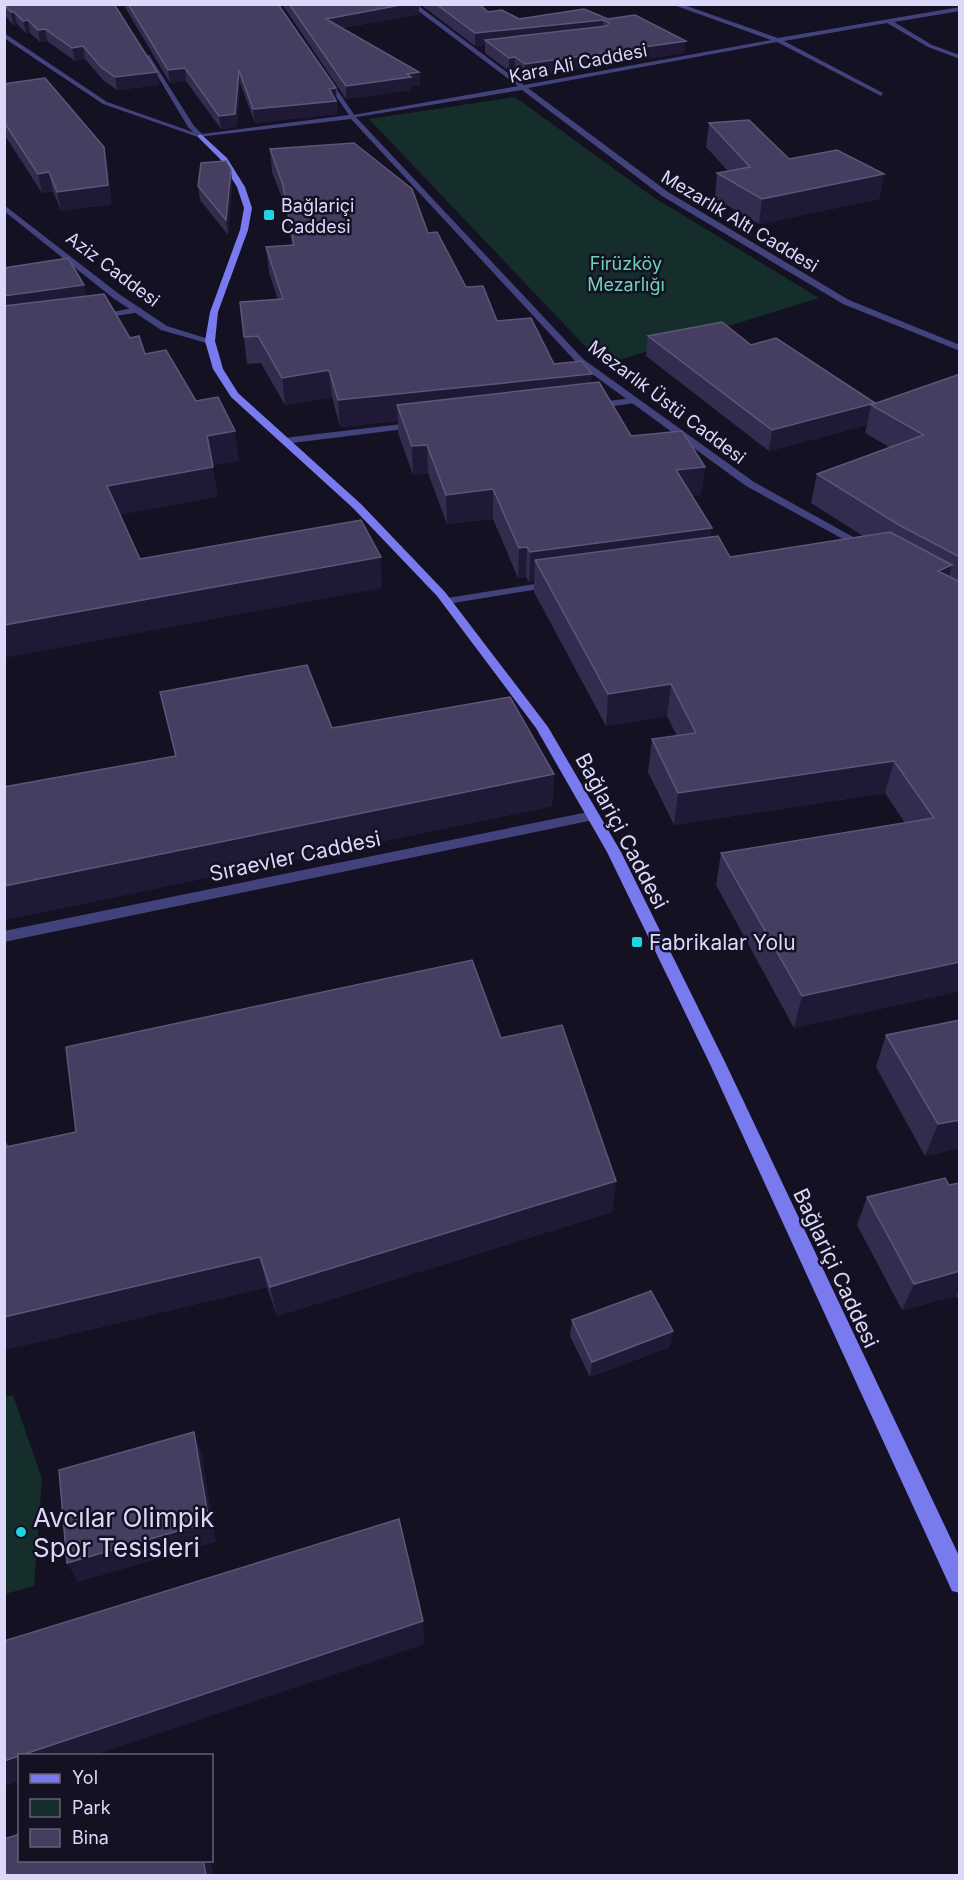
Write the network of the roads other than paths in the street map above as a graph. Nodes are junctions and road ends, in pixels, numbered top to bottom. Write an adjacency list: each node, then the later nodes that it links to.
1 (412, 4): 8 (street, Mezarlık Altı Caddesi)
2 (674, 4): 6 (street)
3 (960, 9): 4 (street, Kara Ali Caddesi)
4 (886, 20): 6 (street, Kara Ali Caddesi); 10 (street)
5 (4, 35): 15 (street)
6 (775, 39): 12 (street, Kara Ali Caddesi); 13 (street)
7 (483, 49): 8 (street)
8 (471, 50): 12 (street, Mezarlık Altı Caddesi)
9 (144, 52): 15 (street)
10 (960, 57)
11 (321, 70): 14 (street, Mezarlık Üstü Caddesi)
12 (522, 89): 14 (street, Kara Ali Caddesi); 20 (street, Mezarlık Altı Caddesi)
13 (881, 94)
14 (353, 117): 15 (street, Kara Ali Caddesi); 21 (street, Mezarlık Üstü Caddesi)
15 (200, 136): 19 (main road)
16 (4, 207): 17 (street, Aziz Caddesi)
17 (138, 310): 18 (street); 19 (street, Aziz Caddesi)
18 (83, 317)
19 (210, 341): 24 (main road, Bağlariçi Caddesi)
20 (960, 348)
21 (633, 401): 22 (street); 25 (street, Mezarlık Üstü Caddesi)
22 (575, 408)
23 (424, 425): 24 (street)
24 (284, 441): 29 (main road, Bağlariçi Caddesi)
25 (851, 540): 26 (street); 27 (street, Mezarlık Üstü Caddesi)
26 (831, 544)
27 (881, 556)
28 (571, 581): 29 (street)
29 (447, 602): 30 (main road, Bağlariçi Caddesi)
30 (593, 816): 31 (street, Sıraevler Caddesi); 32 (main road, Bağlariçi Caddesi)
31 (4, 937)
32 (960, 1583)

